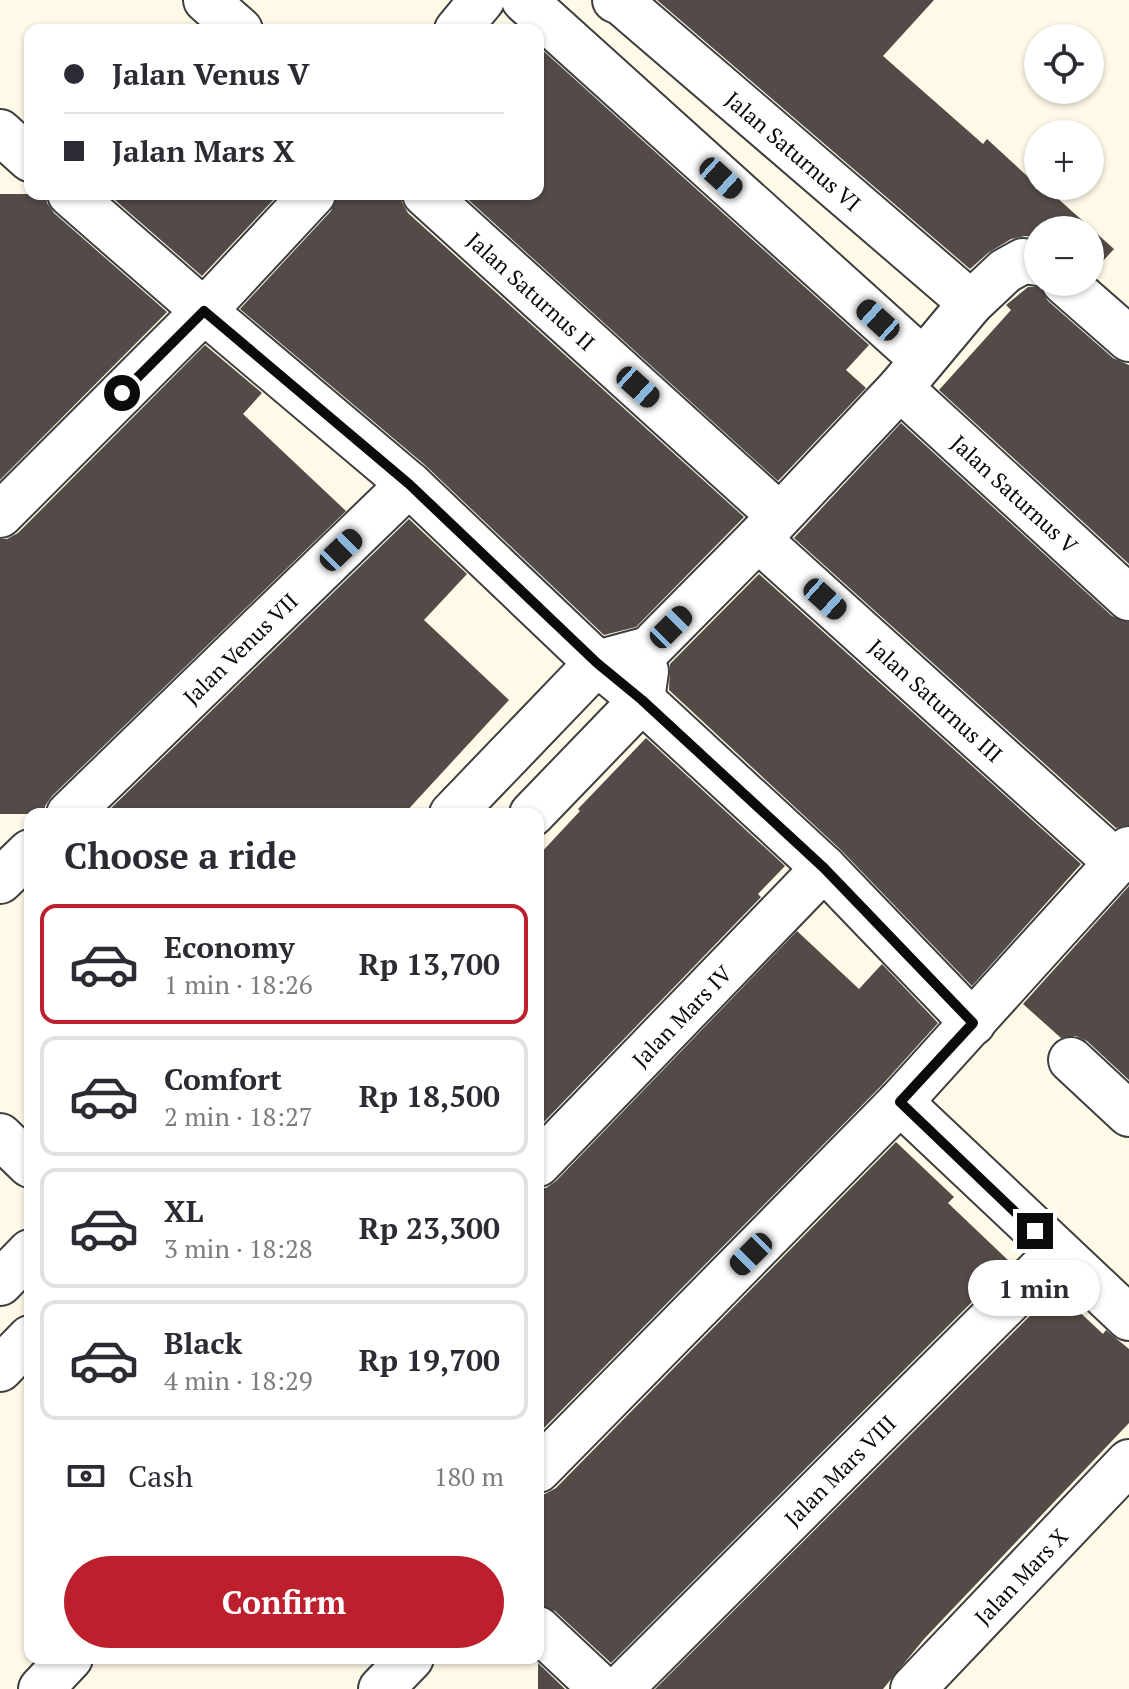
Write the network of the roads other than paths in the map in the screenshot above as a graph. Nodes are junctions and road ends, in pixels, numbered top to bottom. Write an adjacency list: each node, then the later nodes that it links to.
1 (206, 0): 5 (street)
2 (482, 0): 6 (street)
3 (615, 0): 12 (street, Jalan Saturnus VI)
4 (545, 5): 15 (street, Jalan Saturnus V)
5 (233, 24)
6 (462, 24)
7 (77, 200): 13 (street)
8 (307, 200): 13 (street)
9 (431, 200): 18 (street, Jalan Saturnus II)
10 (1024, 261): 12 (street)
11 (1080, 296): 14 (street)
12 (971, 303): 15 (street)
13 (204, 311): 16 (street); 17 (street)
14 (1129, 339)
15 (912, 374): 18 (street); 19 (street, Jalan Saturnus V)
16 (409, 484): 21 (street); 23 (street, Jalan Venus VII)
17 (0, 515)
18 (769, 527): 20 (street); 26 (street, Jalan Saturnus III)
19 (1129, 598)
20 (649, 649): 21 (street); 22 (street)
21 (597, 663): 22 (street); 24 (street)
22 (642, 700): 25 (street); 28 (street)
23 (75, 808)
24 (458, 808)
25 (538, 808)
26 (1122, 856): 30 (street)
27 (24, 858): 29 (street)
28 (824, 868): 30 (street); 35 (street, Jalan Mars IV)
29 (0, 881)
30 (973, 1023): 32 (street)
31 (1071, 1060): 33 (street)
32 (900, 1102): 37 (street); 44 (street)
33 (1129, 1114)
34 (0, 1136): 36 (street)
35 (544, 1158)
36 (24, 1159)
37 (1058, 1252): 40 (street); 51 (street, Jalan Mars VIII)
38 (24, 1258): 39 (street)
39 (0, 1283)
40 (1129, 1318)
41 (24, 1344): 42 (street)
42 (0, 1369)
43 (1129, 1462): 52 (street, Jalan Mars X)
44 (544, 1464)
45 (544, 1635): 50 (street)
46 (64, 1664): 48 (street)
47 (405, 1664): 49 (street)
48 (41, 1689)
49 (381, 1689)
50 (602, 1689)
51 (620, 1689)
52 (913, 1689)

